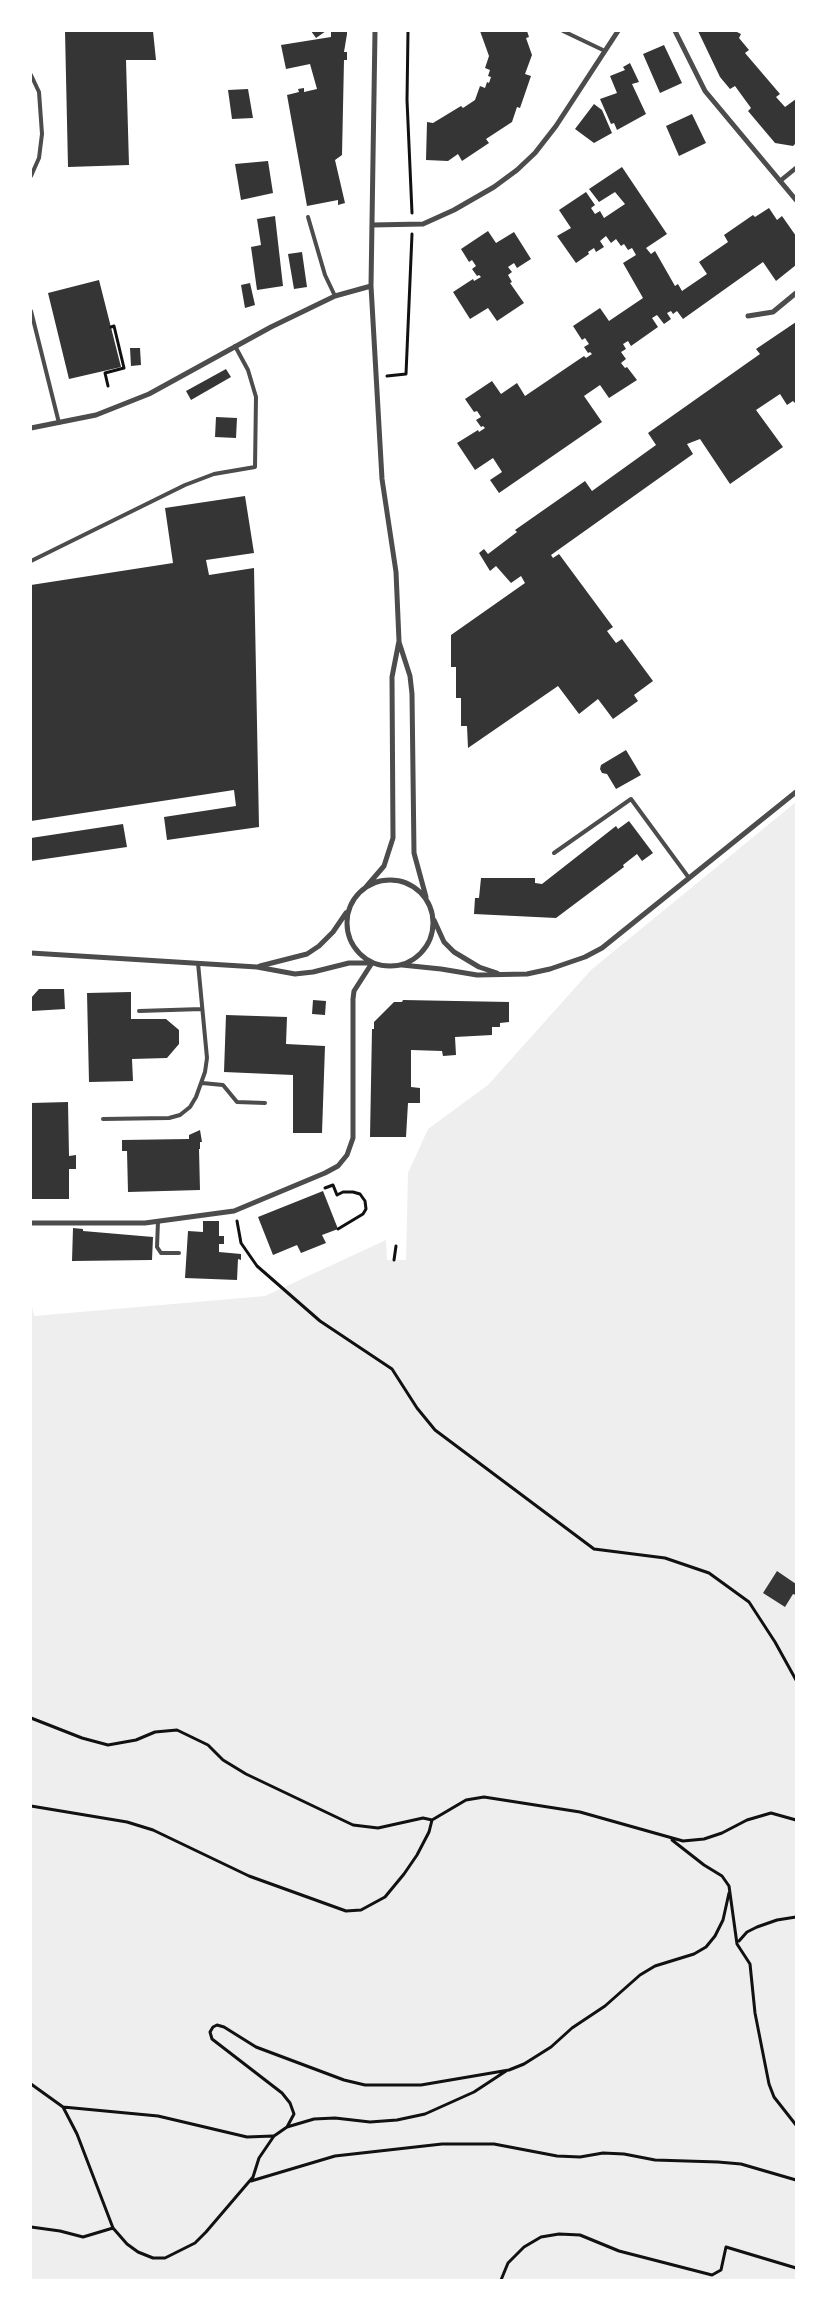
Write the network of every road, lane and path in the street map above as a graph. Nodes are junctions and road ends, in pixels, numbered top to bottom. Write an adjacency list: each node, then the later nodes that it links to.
1 (375, 31): 14 (street)
2 (408, 31): 13 (path)
3 (563, 31): 6 (lane)
4 (675, 31): 10 (street)
5 (617, 32): 6 (street)
6 (604, 51): 14 (street)
7 (31, 76): 9 (lane)
8 (796, 168): 10 (street)
9 (31, 176)
10 (780, 182): 11 (street)
11 (796, 200)
12 (308, 217): 17 (lane)
13 (412, 220)
14 (372, 224): 16 (street)
15 (412, 234): 23 (path)
16 (371, 286): 17 (street); 23 (street)
17 (335, 296): 22 (street)
18 (794, 296): 20 (street)
19 (31, 311): 25 (lane)
20 (748, 316)
21 (111, 326): 24 (path)
22 (235, 346): 25 (street); 27 (lane)
23 (376, 378): 28 (street)
24 (108, 386)
25 (59, 423): 26 (street)
26 (31, 428)
27 (31, 561)
28 (399, 641): 32 (street); 33 (street)
29 (796, 792): 31 (street)
30 (554, 853): 31 (lane)
31 (689, 878): 41 (street)
32 (366, 887): 33 (street); 34 (street)
33 (429, 905): 35 (street)
34 (350, 907): 38 (street); 40 (street)
35 (433, 914): 39 (street); 41 (street)
36 (31, 952): 37 (street)
37 (198, 963): 40 (street); 42 (lane)
38 (372, 963): 39 (street); 40 (street); 48 (street)
39 (402, 965): 41 (street)
40 (257, 967)
41 (500, 973)
42 (202, 1009): 43 (lane); 44 (lane)
43 (139, 1011)
44 (202, 1083): 45 (lane); 46 (lane)
45 (265, 1103)
46 (103, 1119)
47 (318, 1190): 51 (path)
48 (234, 1211): 49 (street); 55 (path)
49 (158, 1221): 50 (street); 53 (lane)
50 (31, 1223)
51 (338, 1229)
52 (396, 1246): 54 (path)
53 (180, 1254)
54 (394, 1260)
55 (796, 1680)
56 (31, 1718): 58 (path)
57 (31, 1806): 58 (path)
58 (432, 1820): 60 (path)
59 (796, 1820): 60 (path)
60 (670, 1838): 61 (path)
61 (730, 1892): 63 (path); 64 (path)
62 (796, 1917): 63 (path)
63 (738, 1944): 67 (path)
64 (509, 2070): 68 (path); 68 (path)
65 (31, 2084): 66 (path)
66 (63, 2107): 69 (path); 73 (path)
67 (796, 2125)
68 (287, 2127): 69 (path)
69 (274, 2136): 71 (path)
70 (796, 2180): 71 (path)
71 (250, 2181): 73 (path)
72 (31, 2227): 73 (path)
73 (113, 2228)
74 (796, 2268): 75 (path)
75 (501, 2280)

